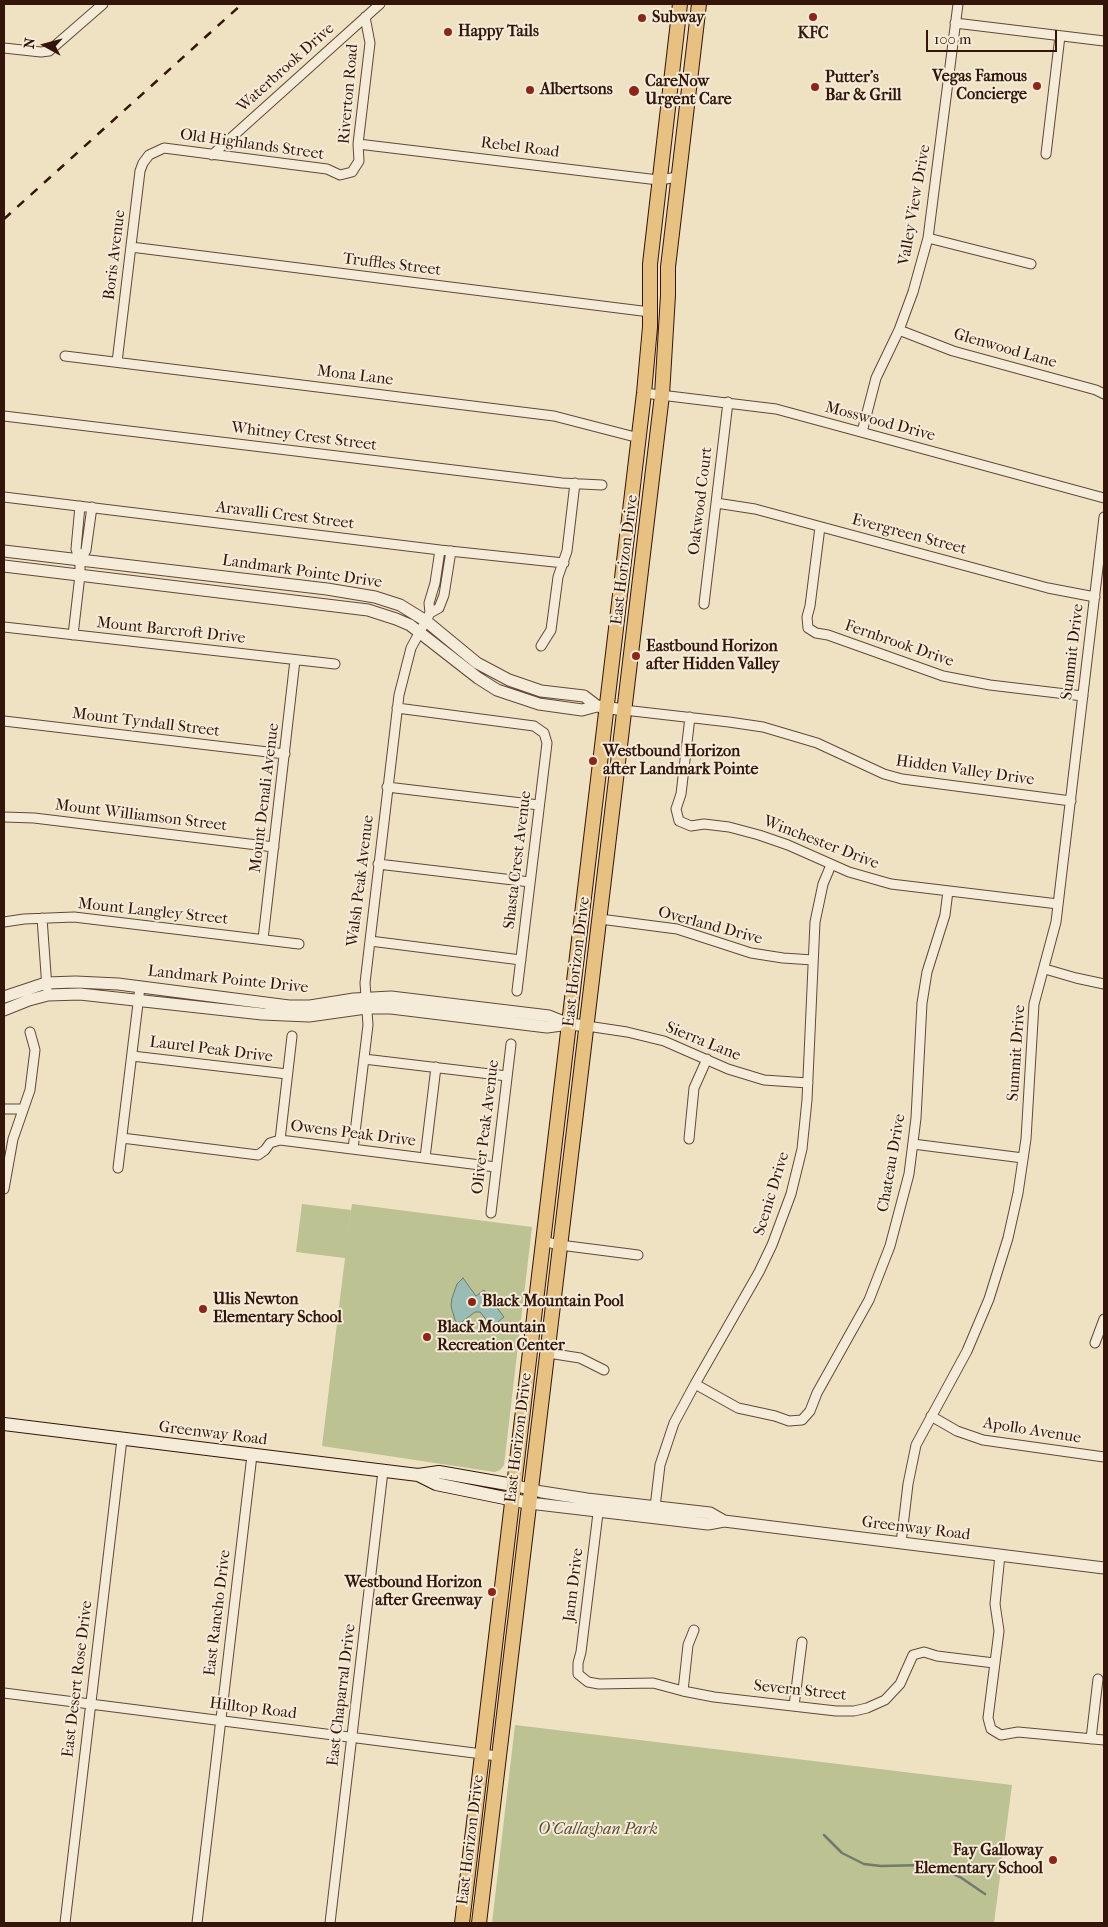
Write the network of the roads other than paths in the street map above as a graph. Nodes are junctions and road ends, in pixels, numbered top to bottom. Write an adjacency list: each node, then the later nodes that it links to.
1 (103, 4): 10 (street)
2 (380, 4): 6 (street, Waterbrook Drive)
3 (680, 4): 17 (main road, East Horizon Drive)
4 (700, 4): 16 (main road, East Horizon Drive)
5 (958, 4): 7 (street, Valley View Drive)
6 (365, 17): 11 (street, Riverton Road); 14 (street, Waterbrook Drive)
7 (955, 23): 8 (street); 18 (street, Valley View Drive)
8 (1060, 36): 9 (street); 12 (street)
9 (1104, 41)
10 (4, 48)
11 (358, 144): 15 (street, Riverton Road); 17 (street, Rebel Road)
12 (1046, 154)
13 (149, 155): 14 (street, Old Highlands Street); 19 (street, Boris Avenue)
14 (212, 155): 15 (street, Old Highlands Street)
15 (352, 172)
16 (677, 177): 17 (street, Rebel Road); 26 (main road, East Horizon Drive)
17 (660, 180): 21 (main road, East Horizon Drive)
18 (928, 238): 20 (street); 22 (street, Valley View Drive)
19 (131, 247): 21 (street, Truffles Street); 24 (street, Boris Avenue)
20 (1031, 264)
21 (650, 312): 25 (main road, East Horizon Drive)
22 (899, 330): 27 (street, Glenwood Lane); 30 (street, Valley View Drive)
23 (65, 356): 24 (street, Mona Lane)
24 (117, 362): 31 (street, Mona Lane)
25 (644, 393): 26 (street, Mosswood Drive); 31 (main road, East Horizon Drive)
26 (662, 394): 28 (street, Mosswood Drive); 39 (main road, East Horizon Drive)
27 (1104, 394)
28 (728, 402): 30 (street, Mosswood Drive); 36 (street, Oakwood Court)
29 (4, 416): 32 (street, Whitney Crest Street)
30 (862, 432): 35 (street, Mosswood Drive)
31 (639, 438): 39 (main road); 59 (main road, East Horizon Drive)
32 (575, 483): 33 (street, Whitney Crest Street); 46 (street)
33 (602, 485)
34 (4, 497): 37 (street, Aravalli Crest Street)
35 (1104, 498)
36 (716, 503): 41 (street, Evergreen Street); 50 (street, Oakwood Court)
37 (80, 506): 38 (street, Aravalli Crest Street); 45 (street)
38 (92, 507): 42 (street, Aravalli Crest Street); 45 (street)
39 (648, 514): 61 (main road, East Horizon Drive)
40 (1104, 517): 49 (street, Summit Drive)
41 (820, 527): 49 (street, Evergreen Street); 58 (street, Fernbrook Drive)
42 (440, 550): 44 (street, Aravalli Crest Street); 51 (street)
43 (4, 551): 45 (street, Landmark Pointe Drive)
44 (451, 551): 46 (street, Aravalli Crest Street); 51 (street, Walsh Peak Avenue)
45 (80, 561): 48 (street); 51 (street, Landmark Pointe Drive)
46 (564, 563): 55 (street)
47 (4, 566): 48 (street, Landmark Pointe Drive)
48 (80, 575): 53 (street, Landmark Pointe Drive); 54 (street)
49 (1095, 597): 58 (street, Summit Drive)
50 (704, 604)
51 (428, 617): 53 (street, Walsh Peak Avenue); 59 (street, Landmark Pointe Drive)
52 (4, 627): 54 (street, Mount Barcroft Drive)
53 (419, 632): 59 (street, Landmark Pointe Drive); 60 (street, Walsh Peak Avenue)
54 (73, 635): 56 (street, Mount Barcroft Drive)
55 (541, 646)
56 (295, 660): 57 (street, Mount Barcroft Drive); 64 (street, Mount Denali Avenue)
57 (335, 664)
58 (1083, 696): 66 (street, Summit Drive)
59 (602, 707): 61 (street, Landmark Pointe Drive); 93 (main road, East Horizon Drive)
60 (397, 708): 65 (street, Walsh Peak Avenue); 67 (street, Shasta Crest Avenue)
61 (624, 710): 62 (street, Hidden Valley Drive); 76 (main road, East Horizon Drive)
62 (690, 717): 66 (street, Hidden Valley Drive); 71 (street, Winchester Drive)
63 (4, 721): 64 (street, Mount Tyndall Street)
64 (284, 754): 69 (street, Mount Denali Avenue)
65 (388, 787): 67 (street); 70 (street, Walsh Peak Avenue)
66 (1070, 801): 74 (street, Summit Drive)
67 (540, 805): 72 (street, Shasta Crest Avenue)
68 (4, 817): 69 (street, Mount Williamson Street)
69 (274, 847): 78 (street, Mount Denali Avenue)
70 (378, 864): 72 (street); 79 (street, Walsh Peak Avenue)
71 (831, 865): 73 (street, Winchester Drive); 82 (street, Scenic Drive)
72 (530, 882): 81 (street, Shasta Crest Avenue)
73 (948, 891): 74 (street, Winchester Drive); 110 (street, Chateau Drive)
74 (1058, 904): 83 (street, Summit Drive)
75 (42, 918): 77 (street, Mount Langley Street); 78 (street, Mount Langley Street); 84 (street)
76 (600, 919): 82 (street, Overland Drive); 94 (main road, East Horizon Drive)
77 (4, 922)
78 (264, 939): 80 (street, Mount Langley Street)
79 (370, 941): 81 (street); 91 (street, Walsh Peak Avenue)
80 (299, 944)
81 (521, 960): 87 (street, Shasta Crest Avenue)
82 (813, 960): 104 (street, Scenic Drive)
83 (1044, 969): 85 (street); 113 (street, Summit Drive)
84 (46, 983): 86 (street, Landmark Pointe Drive); 88 (street); 89 (street, Landmark Pointe Drive)
85 (1104, 984)
86 (140, 987): 90 (street); 91 (street, Landmark Pointe Drive)
87 (517, 991)
88 (48, 995): 90 (street, Landmark Pointe Drive); 92 (street, Landmark Pointe Drive)
89 (4, 997)
90 (139, 1000): 91 (street, Landmark Pointe Drive); 98 (street)
91 (366, 1003): 93 (street, Landmark Pointe Drive); 99 (street, Walsh Peak Avenue)
92 (4, 1010)
93 (569, 1024): 94 (street, Landmark Pointe Drive); 118 (main road, East Horizon Drive)
94 (587, 1026): 100 (street, Sierra Lane); 119 (main road, East Horizon Drive)
95 (30, 1032): 106 (street)
96 (292, 1036): 102 (street)
97 (511, 1044): 103 (street, Oliver Peak Avenue)
98 (132, 1056): 102 (street, Laurel Peak Drive); 107 (street)
99 (364, 1059): 101 (street); 111 (street, Walsh Peak Avenue)
100 (707, 1059): 104 (street, Sierra Lane); 108 (street)
101 (436, 1067): 103 (street); 112 (street)
102 (287, 1074): 109 (street)
103 (507, 1076): 114 (street, Oliver Peak Avenue)
104 (808, 1083): 125 (street, Scenic Drive)
105 (4, 1109): 106 (street)
106 (23, 1109): 116 (street)
107 (122, 1138): 109 (street, Owens Peak Drive); 115 (street)
108 (689, 1139)
109 (280, 1140): 111 (street, Owens Peak Drive)
110 (913, 1144): 113 (street); 125 (street, Chateau Drive)
111 (353, 1149): 112 (street, Owens Peak Drive)
112 (425, 1158): 114 (street, Owens Peak Drive)
113 (1024, 1158): 126 (street, Summit Drive)
114 (496, 1167): 117 (street, Oliver Peak Avenue)
115 (118, 1168)
116 (4, 1189)
117 (491, 1214)
118 (542, 1241): 119 (street); 132 (main road, East Horizon Drive)
119 (560, 1245): 120 (street); 123 (main road, East Horizon Drive)
120 (638, 1255)
121 (1104, 1319): 122 (street)
122 (1095, 1343)
123 (548, 1353): 124 (street); 132 (main road, East Horizon Drive)
124 (604, 1370)
125 (695, 1384): 134 (street, Scenic Drive)
126 (931, 1416): 130 (street, Apollo Avenue); 136 (street, Summit Drive)
127 (4, 1424): 128 (main road, Greenway Road)
128 (122, 1439): 129 (main road, Greenway Road); 146 (street, East Desert Rose Drive)
129 (252, 1455): 131 (main road, Greenway Road); 148 (street, East Rancho Drive)
130 (1104, 1457)
131 (383, 1471): 132 (main road, Greenway Road); 149 (street, East Chaparral Drive)
132 (521, 1496): 133 (street, Greenway Road); 152 (main road, East Horizon Drive); 153 (main road, East Horizon Drive)
133 (598, 1506): 134 (street, Greenway Road); 135 (street, Greenway Road); 142 (street, Jann Drive)
134 (655, 1507): 135 (street, Greenway Road)
135 (724, 1521): 136 (street, Greenway Road)
136 (901, 1543): 137 (street, Greenway Road)
137 (1000, 1555): 138 (street, Greenway Road); 141 (street)
138 (1104, 1568)
139 (694, 1630): 144 (street)
140 (802, 1642): 147 (street)
141 (994, 1663): 147 (street, Severn Street); 150 (street)
142 (578, 1674): 144 (street, Severn Street)
143 (1098, 1679): 150 (street)
144 (683, 1691): 147 (street, Severn Street)
145 (4, 1693): 146 (street, Hilltop Road)
146 (90, 1704): 148 (street, Hilltop Road); 155 (street, East Desert Rose Drive)
147 (794, 1706)
148 (221, 1720): 149 (street, Hilltop Road); 156 (street, East Rancho Drive)
149 (352, 1737): 152 (street, Hilltop Road); 157 (street, East Chaparral Drive)
150 (1091, 1739): 151 (street)
151 (1104, 1740)
152 (482, 1753): 153 (street, Hilltop Road); 154 (main road); 158 (main road, East Horizon Drive)
153 (498, 1756): 154 (main road, East Horizon Drive)
154 (486, 1858): 159 (main road, East Horizon Drive)
155 (64, 1923)
156 (197, 1923)
157 (330, 1923)
158 (462, 1923)
159 (479, 1923)

